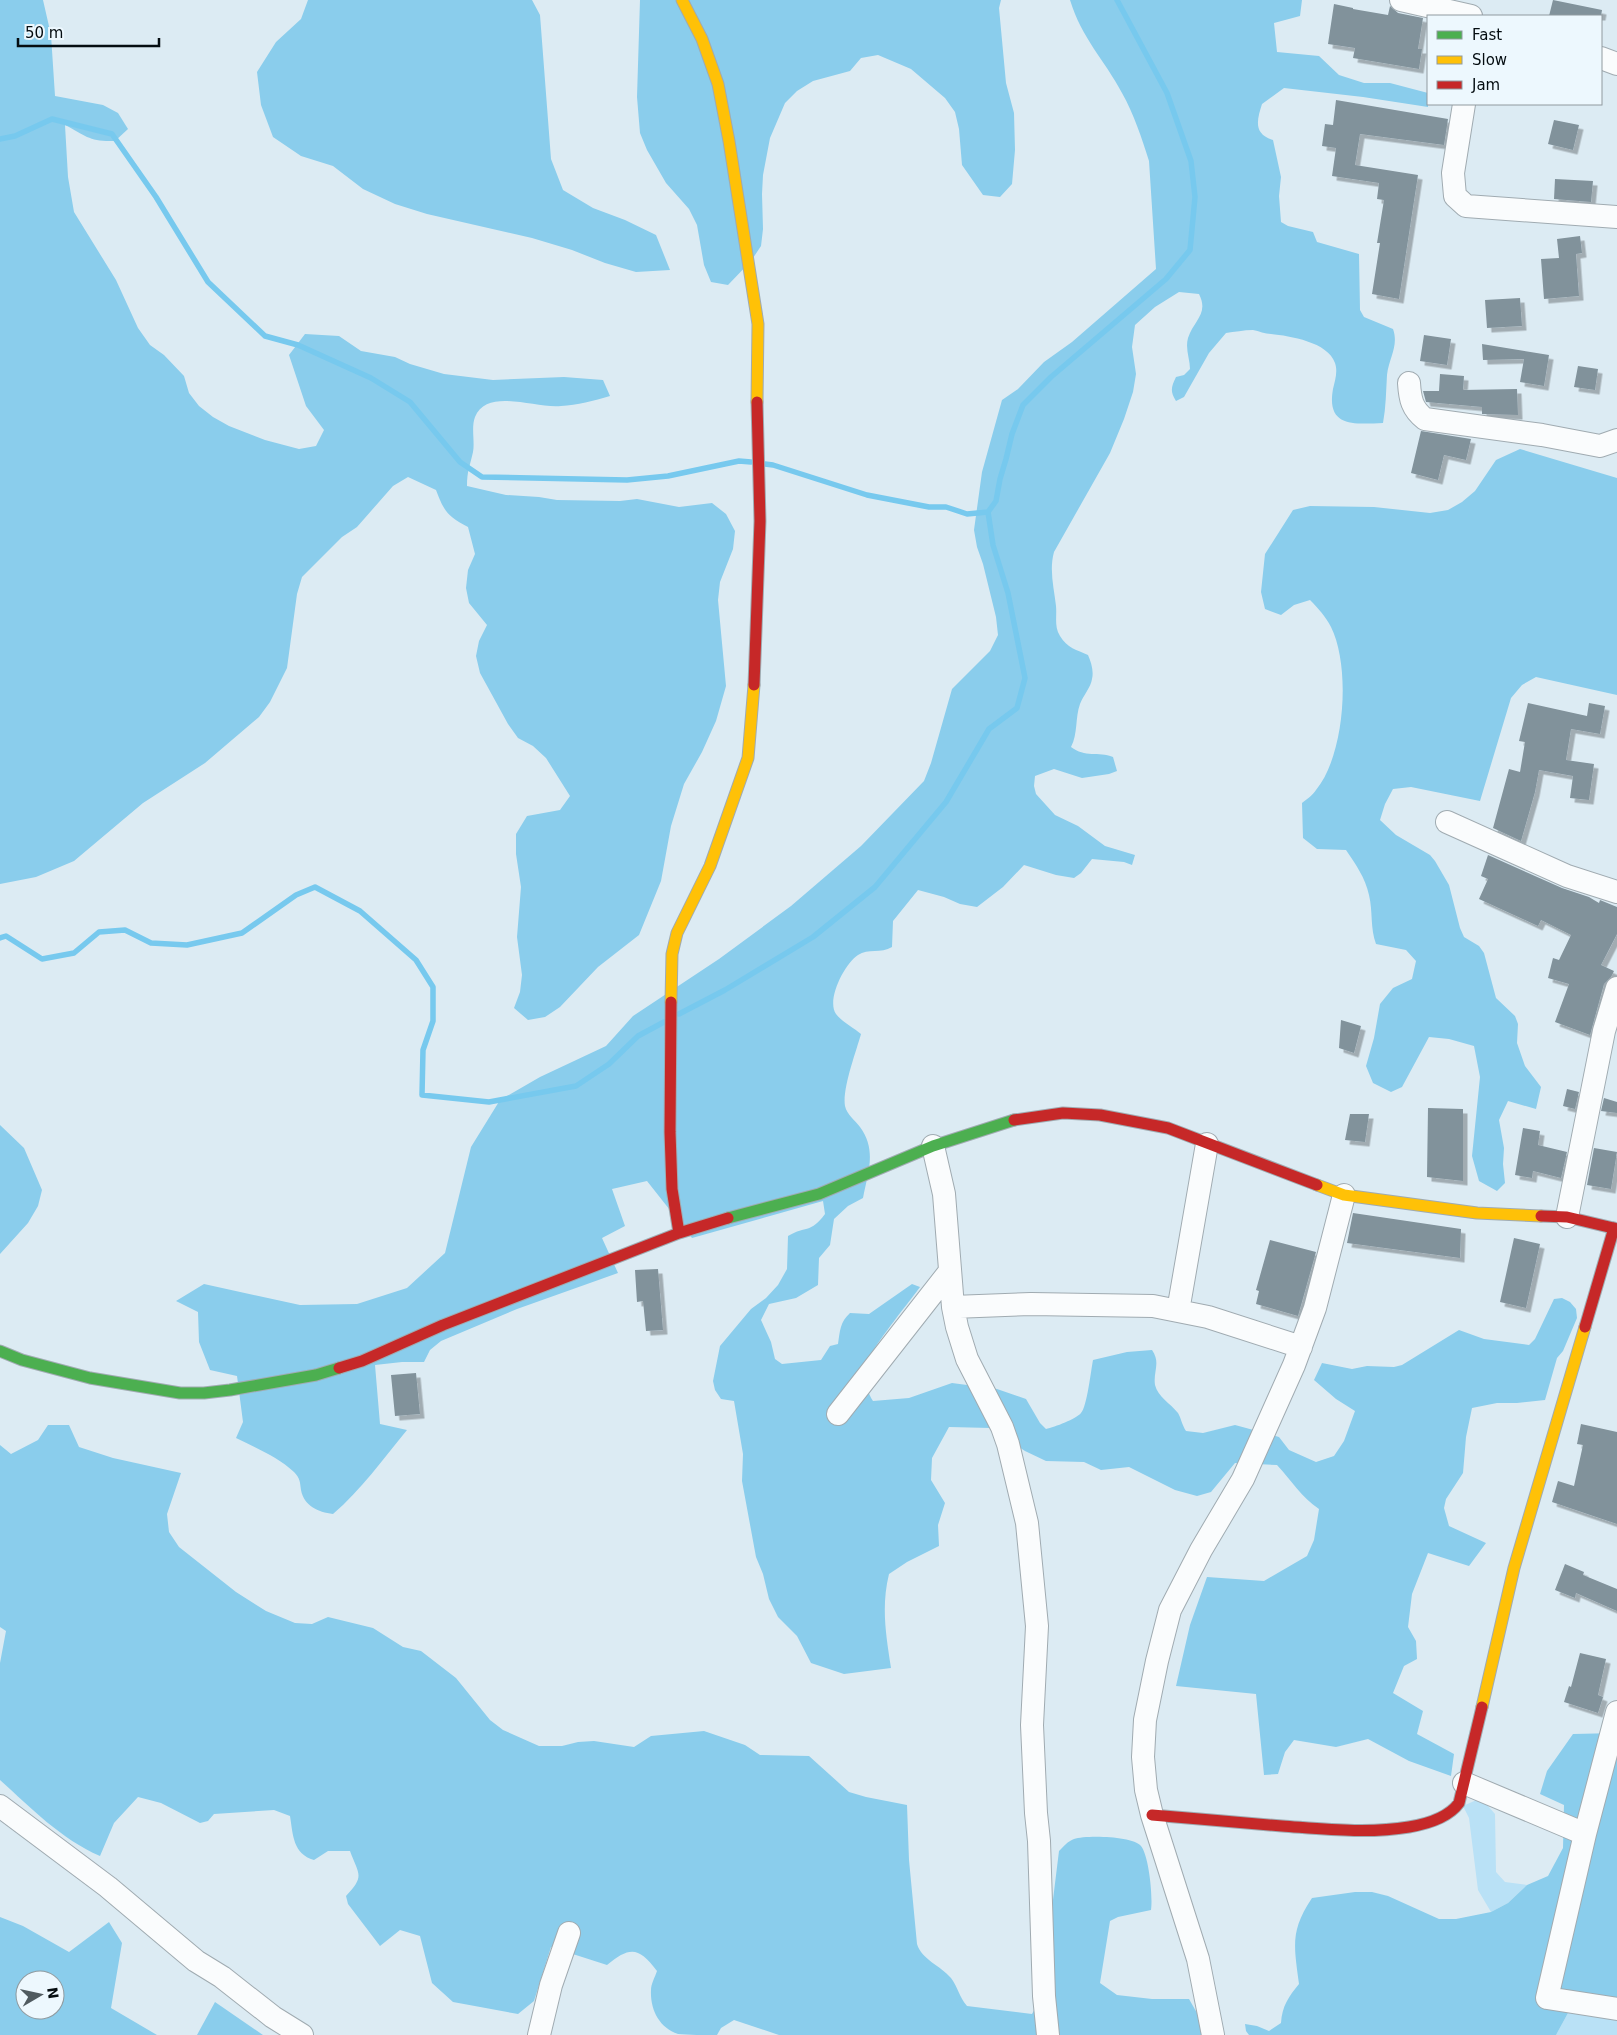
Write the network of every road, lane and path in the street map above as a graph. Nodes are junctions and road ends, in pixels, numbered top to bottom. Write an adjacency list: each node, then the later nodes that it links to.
1 (682, 0): 18 (street)
2 (1401, 0): 3 (street)
3 (1467, 15)
4 (1602, 58): 5 (street)
5 (1617, 64)
6 (1464, 105): 7 (street)
7 (1617, 217)
8 (1409, 383): 9 (street)
9 (1617, 440)
10 (1447, 822): 11 (street)
11 (1617, 892)
12 (1617, 988): 16 (street)
13 (1207, 1144): 14 (street); 15 (street); 21 (street)
14 (934, 1146): 18 (street); 19 (street)
15 (1344, 1195): 16 (street); 22 (street)
16 (1568, 1217): 17 (street)
17 (1615, 1229): 26 (street)
18 (679, 1233): 23 (street)
19 (950, 1271): 20 (street); 24 (street)
20 (953, 1307): 21 (street); 34 (street)
21 (1178, 1311): 22 (street)
22 (1301, 1347): 28 (street)
23 (0, 1351)
24 (838, 1414)
25 (1617, 1712): 29 (street)
26 (1464, 1783): 28 (street); 29 (street)
27 (0, 1806): 32 (street)
28 (1152, 1815): 35 (street)
29 (1585, 1834): 31 (street)
30 (569, 1933): 33 (street)
31 (1617, 2009)
32 (302, 2035)
33 (539, 2035)
34 (1048, 2035)
35 (1213, 2035)

